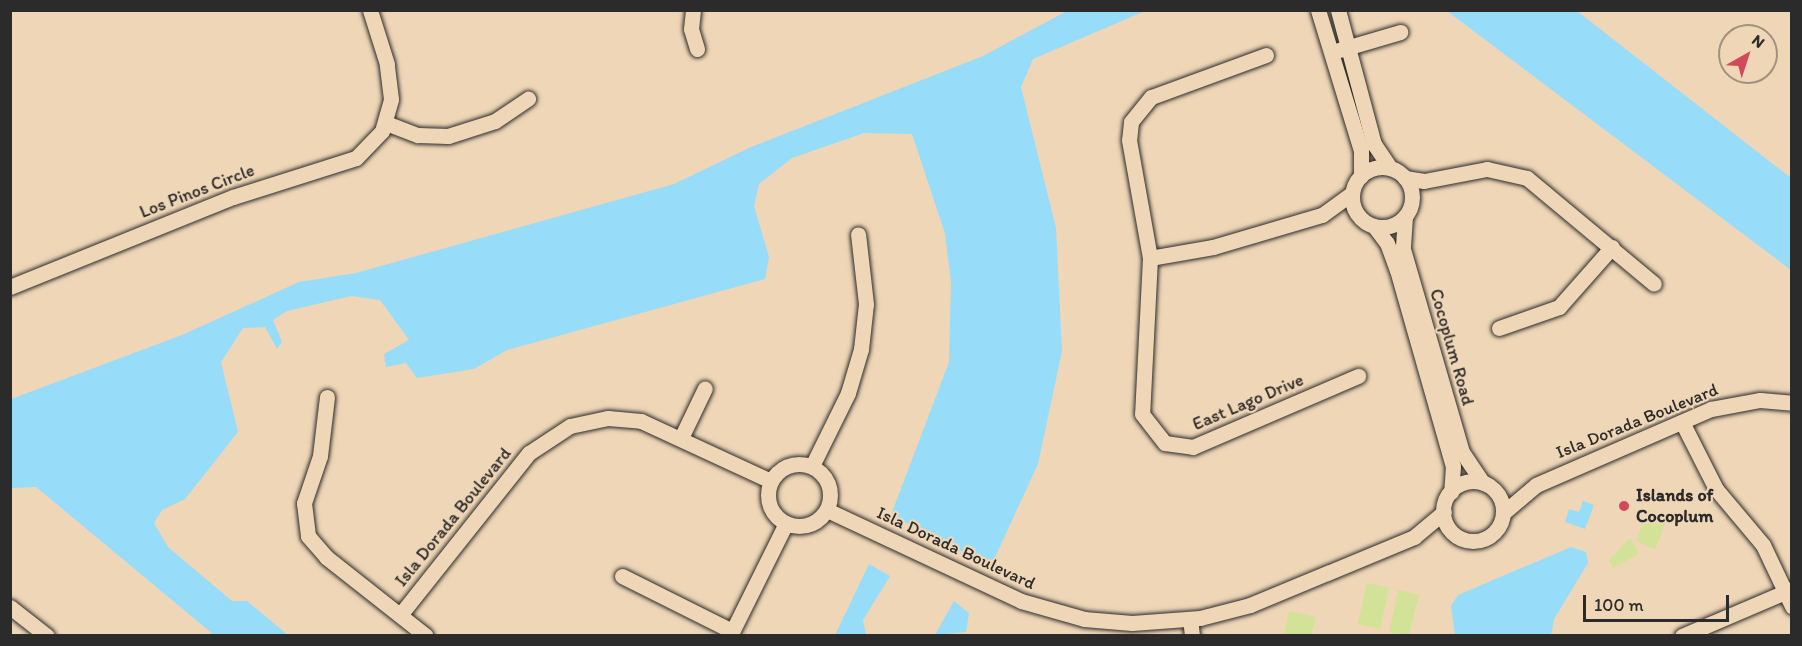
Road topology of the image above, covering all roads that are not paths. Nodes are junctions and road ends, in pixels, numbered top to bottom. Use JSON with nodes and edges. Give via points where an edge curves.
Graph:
{"nodes":[{"id":1,"x":370,"y":10,"type":"edge"},
{"id":2,"x":693,"y":10,"type":"edge"},
{"id":3,"x":1318,"y":10,"type":"edge"},
{"id":4,"x":1338,"y":10,"type":"edge"},
{"id":5,"x":1400,"y":32,"type":"dead end"},
{"id":6,"x":1348,"y":46,"type":"junction"},
{"id":7,"x":697,"y":49,"type":"dead end"},
{"id":8,"x":1330,"y":52,"type":"junction"},
{"id":9,"x":1266,"y":55,"type":"dead end"},
{"id":10,"x":528,"y":99,"type":"dead end"},
{"id":11,"x":386,"y":123,"type":"junction"},
{"id":12,"x":1390,"y":168,"type":"junction"},
{"id":13,"x":1361,"y":176,"type":"junction"},
{"id":14,"x":1406,"y":178,"type":"junction"},
{"id":15,"x":1443,"y":179,"type":"junction"},
{"id":16,"x":1352,"y":193,"type":"junction"},
{"id":17,"x":1408,"y":210,"type":"junction"},
{"id":18,"x":1322,"y":215,"type":"junction"},
{"id":19,"x":1360,"y":218,"type":"junction"},
{"id":20,"x":1374,"y":226,"type":"junction"},
{"id":21,"x":858,"y":234,"type":"dead end"},
{"id":22,"x":1612,"y":247,"type":"junction"},
{"id":23,"x":1150,"y":258,"type":"junction"},
{"id":24,"x":1654,"y":284,"type":"dead end"},
{"id":25,"x":10,"y":287,"type":"edge"},
{"id":26,"x":1499,"y":328,"type":"dead end"},
{"id":27,"x":1358,"y":376,"type":"dead end"},
{"id":28,"x":705,"y":388,"type":"dead end"},
{"id":29,"x":327,"y":397,"type":"dead end"},
{"id":30,"x":1791,"y":403,"type":"edge"},
{"id":31,"x":1682,"y":422,"type":"junction"},
{"id":32,"x":681,"y":438,"type":"junction"},
{"id":33,"x":812,"y":466,"type":"junction"},
{"id":34,"x":771,"y":481,"type":"junction"},
{"id":35,"x":1536,"y":484,"type":"junction"},
{"id":36,"x":1488,"y":486,"type":"junction"},
{"id":37,"x":1451,"y":492,"type":"junction"},
{"id":38,"x":827,"y":510,"type":"junction"},
{"id":39,"x":1444,"y":512,"type":"junction"},
{"id":40,"x":1503,"y":513,"type":"junction"},
{"id":41,"x":786,"y":523,"type":"junction"},
{"id":42,"x":1453,"y":533,"type":"junction"},
{"id":43,"x":1414,"y":537,"type":"junction"},
{"id":44,"x":622,"y":576,"type":"dead end"},
{"id":45,"x":1788,"y":590,"type":"edge"},
{"id":46,"x":1791,"y":606,"type":"edge"},
{"id":47,"x":10,"y":607,"type":"edge"},
{"id":48,"x":400,"y":615,"type":"junction"},
{"id":49,"x":1190,"y":619,"type":"junction"},
{"id":50,"x":731,"y":633,"type":"edge"},
{"id":51,"x":47,"y":636,"type":"edge"},
{"id":52,"x":426,"y":636,"type":"edge"},
{"id":53,"x":1192,"y":636,"type":"edge"},
{"id":54,"x":1682,"y":636,"type":"edge"}],
"edges":[{"from":1,"to":11,"type":"street","via":[[390,74]]},
{"from":2,"to":7,"type":"street","via":[[691,29]]},
{"from":3,"to":8,"type":"street"},
{"from":4,"to":6,"type":"street"},
{"from":5,"to":6,"type":"street"},
{"from":6,"to":8,"type":"street"},
{"from":6,"to":12,"type":"street","via":[[1374,144]]},
{"from":8,"to":13,"type":"street","via":[[1361,151]]},
{"from":9,"to":23,"type":"street","name":"East Lago Drive","via":[[1151,97],[1133,116],[1129,135]]},
{"from":10,"to":11,"type":"street","via":[[495,121],[448,136],[418,135]]},
{"from":11,"to":25,"type":"street","name":"Los Pinos Circle","via":[[364,151],[344,165],[240,194]]},
{"from":12,"to":13,"type":"street"},
{"from":12,"to":14,"type":"street"},
{"from":13,"to":16,"type":"street"},
{"from":14,"to":15,"type":"street"},
{"from":14,"to":17,"type":"street","name":"Cocoplum Road"},
{"from":15,"to":17,"type":"street"},
{"from":15,"to":22,"type":"street","via":[[1478,170],[1522,176]]},
{"from":16,"to":18,"type":"street"},
{"from":16,"to":19,"type":"street"},
{"from":17,"to":20,"type":"street","via":[[1391,226]]},
{"from":17,"to":36,"type":"street","name":"Cocoplum Road","via":[[1403,249],[1462,453]]},
{"from":18,"to":19,"type":"street"},
{"from":18,"to":23,"type":"street","via":[[1213,247]]},
{"from":19,"to":20,"type":"street","name":"Cocoplum Road"},
{"from":20,"to":37,"type":"street","name":"Cocoplum Road","via":[[1387,243],[1397,270],[1453,466]]},
{"from":21,"to":33,"type":"street","via":[[866,304],[862,342],[852,384]]},
{"from":22,"to":24,"type":"street"},
{"from":22,"to":26,"type":"street","via":[[1559,307]]},
{"from":23,"to":27,"type":"street","name":"East Lago Drive","via":[[1141,407],[1150,431],[1165,443],[1184,448],[1201,444]]},
{"from":28,"to":32,"type":"street"},
{"from":29,"to":48,"type":"street","via":[[320,456],[304,503],[305,527],[326,557]]},
{"from":30,"to":31,"type":"street","name":"Isla Dorada Boulevard","via":[[1736,402]]},
{"from":31,"to":35,"type":"street","name":"Isla Dorada Boulevard"},
{"from":31,"to":45,"type":"street","via":[[1716,489],[1763,545]]},
{"from":32,"to":34,"type":"street","name":"Isla Dorada Boulevard"},
{"from":32,"to":48,"type":"street","name":"Isla Dorada Boulevard","via":[[617,418],[589,420],[548,436],[507,479]]},
{"from":33,"to":34,"type":"street","via":[[784,467]]},
{"from":33,"to":38,"type":"street","via":[[830,490]]},
{"from":34,"to":41,"type":"street","via":[[771,510]]},
{"from":35,"to":36,"type":"street","name":"Isla Dorada Boulevard"},
{"from":35,"to":40,"type":"street","name":"Isla Dorada Boulevard"},
{"from":36,"to":37,"type":"street","via":[[1466,483]]},
{"from":36,"to":40,"type":"street"},
{"from":37,"to":39,"type":"street"},
{"from":38,"to":41,"type":"street","via":[[809,525]]},
{"from":38,"to":49,"type":"street","name":"Isla Dorada Boulevard","via":[[973,581],[1047,609],[1119,622]]},
{"from":39,"to":42,"type":"street"},
{"from":39,"to":43,"type":"street","name":"Isla Dorada Boulevard"},
{"from":40,"to":42,"type":"street","via":[[1496,530],[1480,540]]},
{"from":41,"to":50,"type":"street"},
{"from":42,"to":43,"type":"street","name":"Isla Dorada Boulevard"},
{"from":43,"to":49,"type":"street","name":"Isla Dorada Boulevard","via":[[1262,601]]},
{"from":44,"to":50,"type":"street"},
{"from":45,"to":46,"type":"street"},
{"from":45,"to":54,"type":"street"},
{"from":47,"to":51,"type":"street"},
{"from":48,"to":52,"type":"street"},
{"from":49,"to":53,"type":"street"}]}
